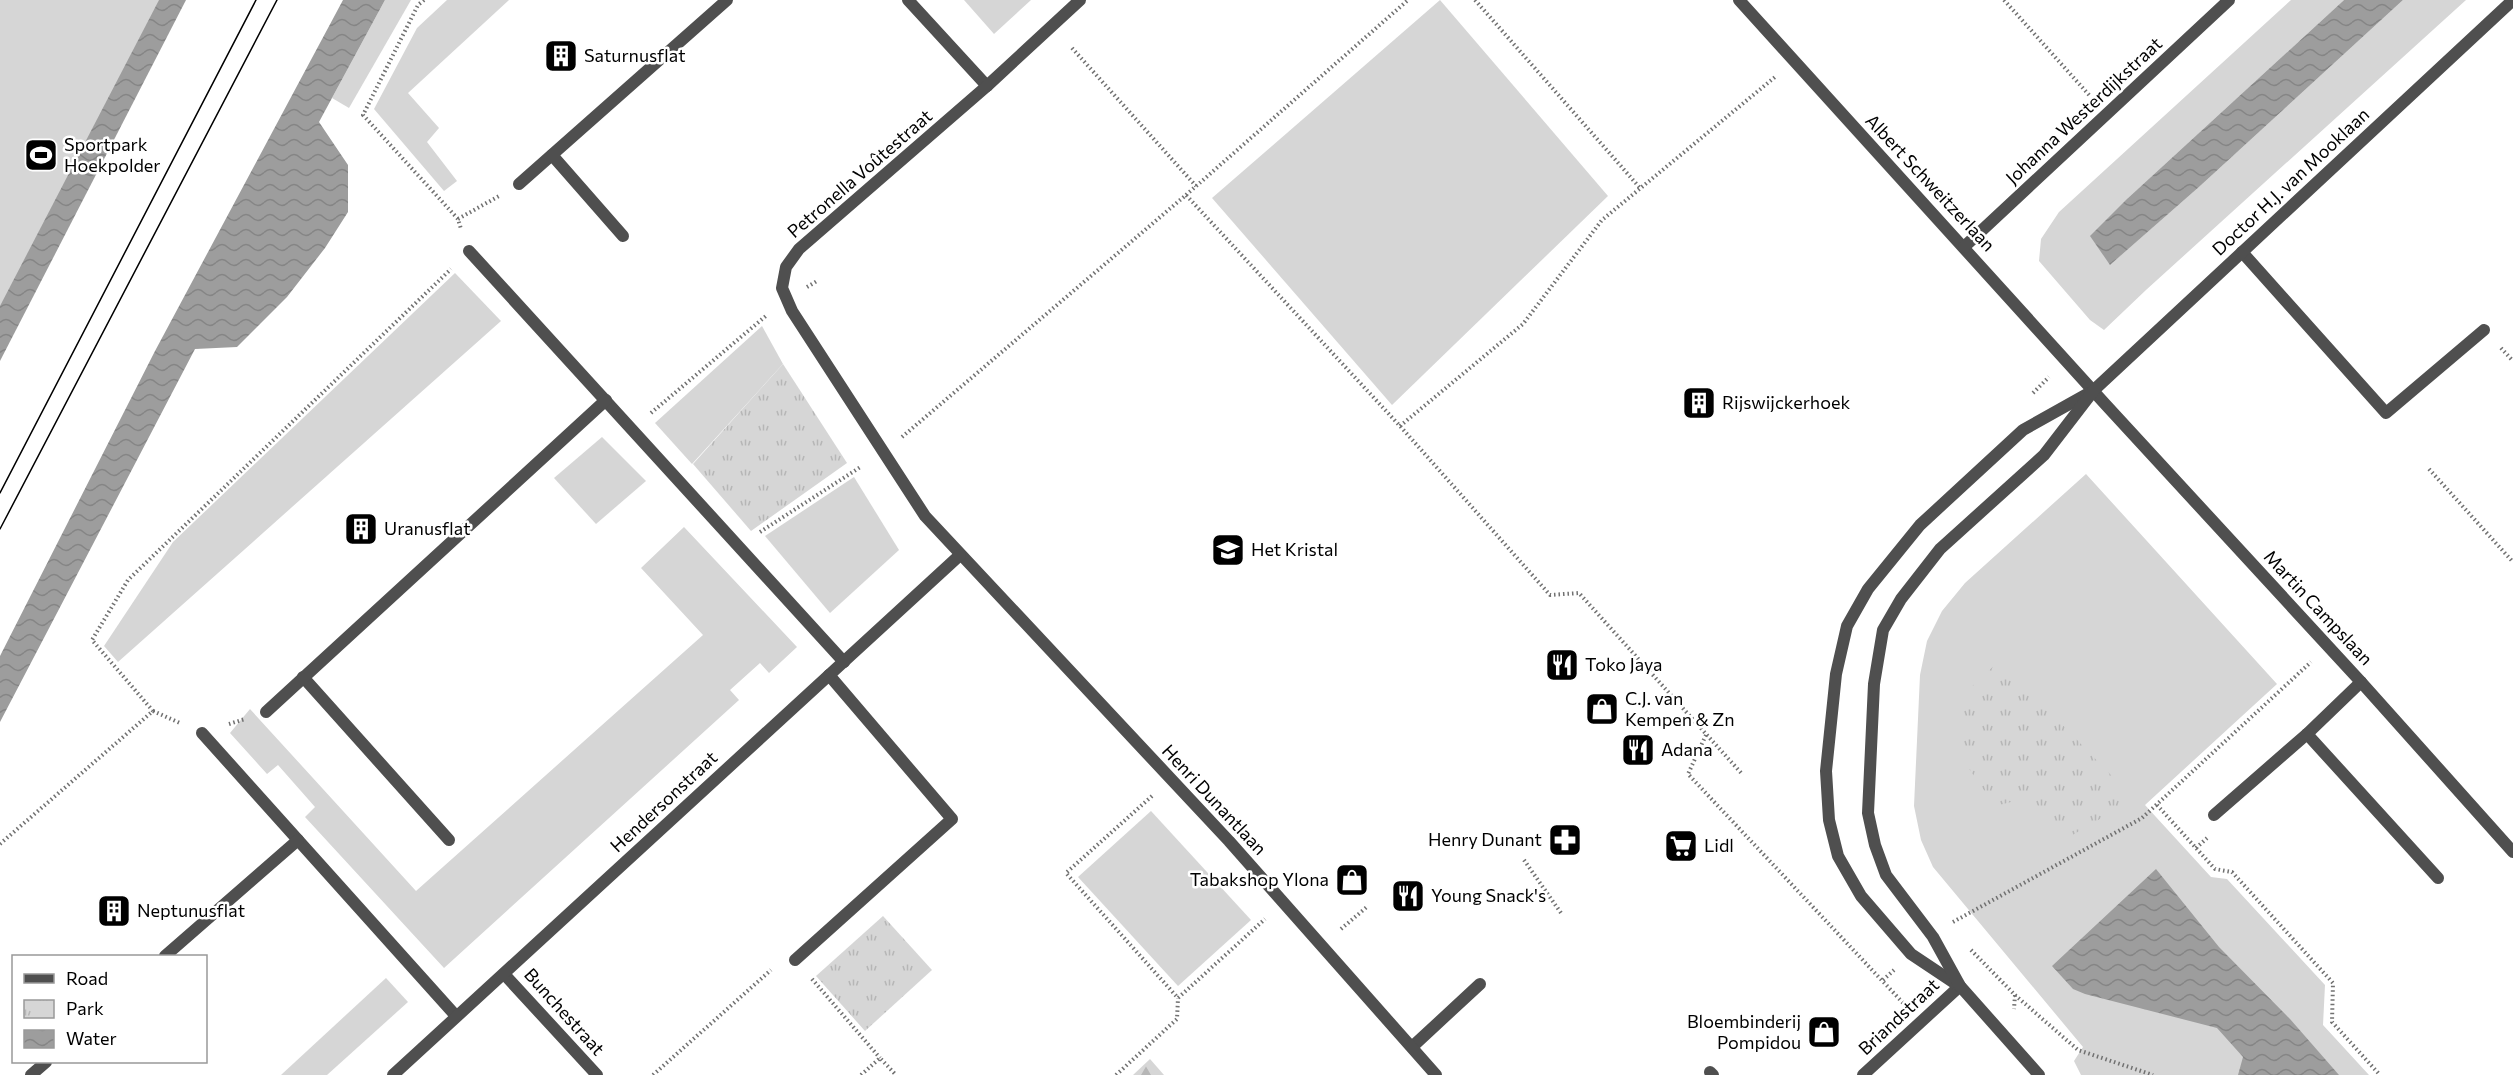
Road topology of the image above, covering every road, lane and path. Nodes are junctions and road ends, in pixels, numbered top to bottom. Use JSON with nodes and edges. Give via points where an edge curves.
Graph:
{"nodes":[{"id":1,"x":424,"y":0,"type":"edge"},
{"id":2,"x":727,"y":0,"type":"edge"},
{"id":3,"x":908,"y":0,"type":"edge"},
{"id":4,"x":1080,"y":0,"type":"edge"},
{"id":5,"x":1408,"y":0,"type":"edge"},
{"id":6,"x":1475,"y":0,"type":"edge"},
{"id":7,"x":1739,"y":0,"type":"edge"},
{"id":8,"x":2004,"y":0,"type":"edge"},
{"id":9,"x":2229,"y":0,"type":"edge"},
{"id":10,"x":2513,"y":0,"type":"edge"},
{"id":11,"x":1072,"y":48,"type":"dead end"},
{"id":12,"x":1794,"y":60,"type":"junction"},
{"id":13,"x":987,"y":86,"type":"junction"},
{"id":14,"x":2107,"y":114,"type":"junction"},
{"id":15,"x":552,"y":155,"type":"junction"},
{"id":16,"x":519,"y":184,"type":"joint"},
{"id":17,"x":1196,"y":186,"type":"junction"},
{"id":18,"x":1641,"y":189,"type":"junction"},
{"id":19,"x":1186,"y":195,"type":"junction"},
{"id":20,"x":458,"y":219,"type":"junction"},
{"id":21,"x":623,"y":236,"type":"dead end"},
{"id":22,"x":1964,"y":247,"type":"junction"},
{"id":23,"x":469,"y":251,"type":"junction"},
{"id":24,"x":2242,"y":252,"type":"junction"},
{"id":25,"x":817,"y":281,"type":"dead end"},
{"id":26,"x":787,"y":299,"type":"junction"},
{"id":27,"x":2484,"y":330,"type":"dead end"},
{"id":28,"x":2094,"y":390,"type":"junction"},
{"id":29,"x":606,"y":400,"type":"junction"},
{"id":30,"x":1400,"y":426,"type":"junction"},
{"id":31,"x":632,"y":429,"type":"junction"},
{"id":32,"x":883,"y":452,"type":"junction"},
{"id":33,"x":2429,"y":469,"type":"dead end"},
{"id":34,"x":738,"y":546,"type":"junction"},
{"id":35,"x":960,"y":555,"type":"junction"},
{"id":36,"x":2513,"y":562,"type":"edge"},
{"id":37,"x":2328,"y":647,"type":"junction"},
{"id":38,"x":844,"y":662,"type":"junction"},
{"id":39,"x":829,"y":675,"type":"junction"},
{"id":40,"x":303,"y":677,"type":"junction"},
{"id":41,"x":2361,"y":682,"type":"junction"},
{"id":42,"x":266,"y":712,"type":"dead end"},
{"id":43,"x":202,"y":733,"type":"dead end"},
{"id":44,"x":2307,"y":734,"type":"junction"},
{"id":45,"x":1706,"y":735,"type":"junction"},
{"id":46,"x":1743,"y":775,"type":"dead end"},
{"id":47,"x":1170,"y":779,"type":"junction"},
{"id":48,"x":2157,"y":805,"type":"junction"},
{"id":49,"x":2214,"y":815,"type":"dead end"},
{"id":50,"x":2210,"y":836,"type":"dead end"},
{"id":51,"x":298,"y":840,"type":"junction"},
{"id":52,"x":449,"y":840,"type":"dead end"},
{"id":53,"x":0,"y":843,"type":"edge"},
{"id":54,"x":2196,"y":848,"type":"junction"},
{"id":55,"x":2513,"y":852,"type":"edge"},
{"id":56,"x":1524,"y":860,"type":"dead end"},
{"id":57,"x":2438,"y":878,"type":"dead end"},
{"id":58,"x":1283,"y":903,"type":"junction"},
{"id":59,"x":1368,"y":906,"type":"dead end"},
{"id":60,"x":1561,"y":913,"type":"dead end"},
{"id":61,"x":1933,"y":937,"type":"junction"},
{"id":62,"x":1321,"y":946,"type":"junction"},
{"id":63,"x":1970,"y":948,"type":"dead end"},
{"id":64,"x":1911,"y":954,"type":"junction"},
{"id":65,"x":167,"y":955,"type":"edge"},
{"id":66,"x":795,"y":960,"type":"junction"},
{"id":67,"x":504,"y":974,"type":"junction"},
{"id":68,"x":1883,"y":980,"type":"junction"},
{"id":69,"x":1480,"y":984,"type":"dead end"},
{"id":70,"x":1960,"y":986,"type":"junction"},
{"id":71,"x":2014,"y":995,"type":"junction"},
{"id":72,"x":1178,"y":998,"type":"junction"},
{"id":73,"x":456,"y":1016,"type":"junction"},
{"id":74,"x":1920,"y":1022,"type":"junction"},
{"id":75,"x":2013,"y":1046,"type":"junction"},
{"id":76,"x":1412,"y":1047,"type":"junction"},
{"id":77,"x":880,"y":1058,"type":"junction"},
{"id":78,"x":45,"y":1063,"type":"edge"},
{"id":79,"x":31,"y":1075,"type":"edge"},
{"id":80,"x":393,"y":1075,"type":"edge"},
{"id":81,"x":597,"y":1075,"type":"edge"},
{"id":82,"x":653,"y":1075,"type":"edge"},
{"id":83,"x":861,"y":1075,"type":"edge"},
{"id":84,"x":896,"y":1075,"type":"edge"},
{"id":85,"x":1116,"y":1075,"type":"edge"},
{"id":86,"x":1436,"y":1075,"type":"edge"},
{"id":87,"x":1863,"y":1075,"type":"edge"},
{"id":88,"x":2039,"y":1075,"type":"edge"},
{"id":89,"x":2153,"y":1075,"type":"edge"},
{"id":90,"x":2380,"y":1075,"type":"edge"}],
"edges":[{"from":1,"to":20,"type":"path","via":[[363,115]]},
{"from":2,"to":15,"type":"street"},
{"from":3,"to":13,"type":"street"},
{"from":4,"to":13,"type":"street","name":"Petronella Voûtestraat"},
{"from":5,"to":17,"type":"path"},
{"from":6,"to":18,"type":"path"},
{"from":7,"to":12,"type":"street","name":"Albert Schweitzerlaan"},
{"from":8,"to":14,"type":"path"},
{"from":9,"to":14,"type":"street","name":"Johanna Westerdijkstraat"},
{"from":10,"to":24,"type":"street","name":"Doctor H.J. van Mooklaan"},
{"from":11,"to":17,"type":"path"},
{"from":12,"to":18,"type":"path"},
{"from":12,"to":22,"type":"street","name":"Albert Schweitzerlaan"},
{"from":13,"to":26,"type":"street","name":"Petronella Voûtestraat","via":[[799,249],[786,267],[782,288]]},
{"from":14,"to":22,"type":"street","name":"Johanna Westerdijkstraat"},
{"from":15,"to":16,"type":"street"},
{"from":15,"to":21,"type":"street"},
{"from":16,"to":20,"type":"path"},
{"from":17,"to":19,"type":"path"},
{"from":18,"to":30,"type":"path","via":[[1602,220],[1523,324]]},
{"from":19,"to":30,"type":"path"},
{"from":19,"to":32,"type":"path"},
{"from":20,"to":23,"type":"path"},
{"from":22,"to":28,"type":"street","name":"Albert Schweitzerlaan"},
{"from":23,"to":29,"type":"street"},
{"from":23,"to":53,"type":"path","via":[[128,580],[92,640],[153,711]]},
{"from":24,"to":27,"type":"street","via":[[2386,413]]},
{"from":24,"to":28,"type":"street","name":"Doctor H.J. van Mooklaan"},
{"from":25,"to":26,"type":"path"},
{"from":26,"to":31,"type":"path"},
{"from":26,"to":32,"type":"street","name":"Petronella Voûtestraat"},
{"from":28,"to":37,"type":"street","name":"Martin Campslaan"},
{"from":28,"to":61,"type":"street","name":"Doctor H.J. van Mooklaan","via":[[2044,455],[1940,549],[1901,599],[1883,630],[1874,684],[1868,813],[1886,875]]},
{"from":28,"to":64,"type":"street","name":"Doctor H.J. van Mooklaan","via":[[2024,430],[1927,518],[1868,589],[1847,626],[1836,674],[1826,771],[1829,820],[1838,856],[1861,896]]},
{"from":29,"to":31,"type":"street"},
{"from":29,"to":40,"type":"street"},
{"from":30,"to":45,"type":"path","via":[[1551,595],[1579,593]]},
{"from":31,"to":34,"type":"street"},
{"from":32,"to":34,"type":"path"},
{"from":32,"to":35,"type":"street","name":"Petronella Voûtestraat","via":[[925,516]]},
{"from":33,"to":36,"type":"path"},
{"from":34,"to":38,"type":"street"},
{"from":35,"to":38,"type":"street","name":"Hendersonstraat"},
{"from":35,"to":47,"type":"street","name":"Henri Dunantlaan"},
{"from":37,"to":41,"type":"street","name":"Martin Campslaan"},
{"from":37,"to":48,"type":"path"},
{"from":38,"to":39,"type":"street","name":"Hendersonstraat"},
{"from":39,"to":66,"type":"street","via":[[952,819]]},
{"from":39,"to":67,"type":"street","name":"Hendersonstraat"},
{"from":40,"to":42,"type":"street"},
{"from":40,"to":52,"type":"street"},
{"from":41,"to":44,"type":"street"},
{"from":41,"to":55,"type":"street","name":"Martin Campslaan"},
{"from":43,"to":51,"type":"street"},
{"from":44,"to":49,"type":"street"},
{"from":44,"to":57,"type":"street"},
{"from":45,"to":46,"type":"path"},
{"from":45,"to":68,"type":"path","via":[[1688,774]]},
{"from":47,"to":58,"type":"street","name":"Henri Dunantlaan"},
{"from":47,"to":72,"type":"path","via":[[1066,873]]},
{"from":48,"to":54,"type":"path"},
{"from":48,"to":61,"type":"path","via":[[2142,819],[1947,925]]},
{"from":50,"to":54,"type":"path"},
{"from":51,"to":65,"type":"street"},
{"from":51,"to":73,"type":"street"},
{"from":54,"to":90,"type":"path","via":[[2215,869],[2232,872],[2333,983],[2332,1022]]},
{"from":56,"to":60,"type":"path"},
{"from":58,"to":62,"type":"street","name":"Henri Dunantlaan"},
{"from":58,"to":72,"type":"path"},
{"from":59,"to":62,"type":"path"},
{"from":61,"to":70,"type":"street","name":"Doctor H.J. van Mooklaan"},
{"from":62,"to":76,"type":"street","name":"Henri Dunantlaan"},
{"from":63,"to":71,"type":"path"},
{"from":64,"to":68,"type":"path"},
{"from":64,"to":70,"type":"street","name":"Doctor H.J. van Mooklaan"},
{"from":66,"to":77,"type":"path"},
{"from":66,"to":82,"type":"path","via":[[782,960]]},
{"from":67,"to":73,"type":"street","name":"Hendersonstraat"},
{"from":67,"to":81,"type":"street","name":"Bunchestraat"},
{"from":68,"to":74,"type":"path"},
{"from":69,"to":76,"type":"street"},
{"from":70,"to":74,"type":"street","name":"Briandstraat"},
{"from":70,"to":75,"type":"street","name":"Doctor H.J. van Mooklaan"},
{"from":71,"to":75,"type":"path"},
{"from":71,"to":89,"type":"path","via":[[2078,1050]]},
{"from":72,"to":85,"type":"path","via":[[1177,1019]]},
{"from":73,"to":80,"type":"street","name":"Hendersonstraat"},
{"from":74,"to":87,"type":"street","name":"Briandstraat"},
{"from":75,"to":88,"type":"street","name":"Doctor H.J. van Mooklaan"},
{"from":76,"to":86,"type":"street","name":"Henri Dunantlaan"},
{"from":77,"to":83,"type":"path"},
{"from":77,"to":84,"type":"path"},
{"from":78,"to":79,"type":"street"}]}
